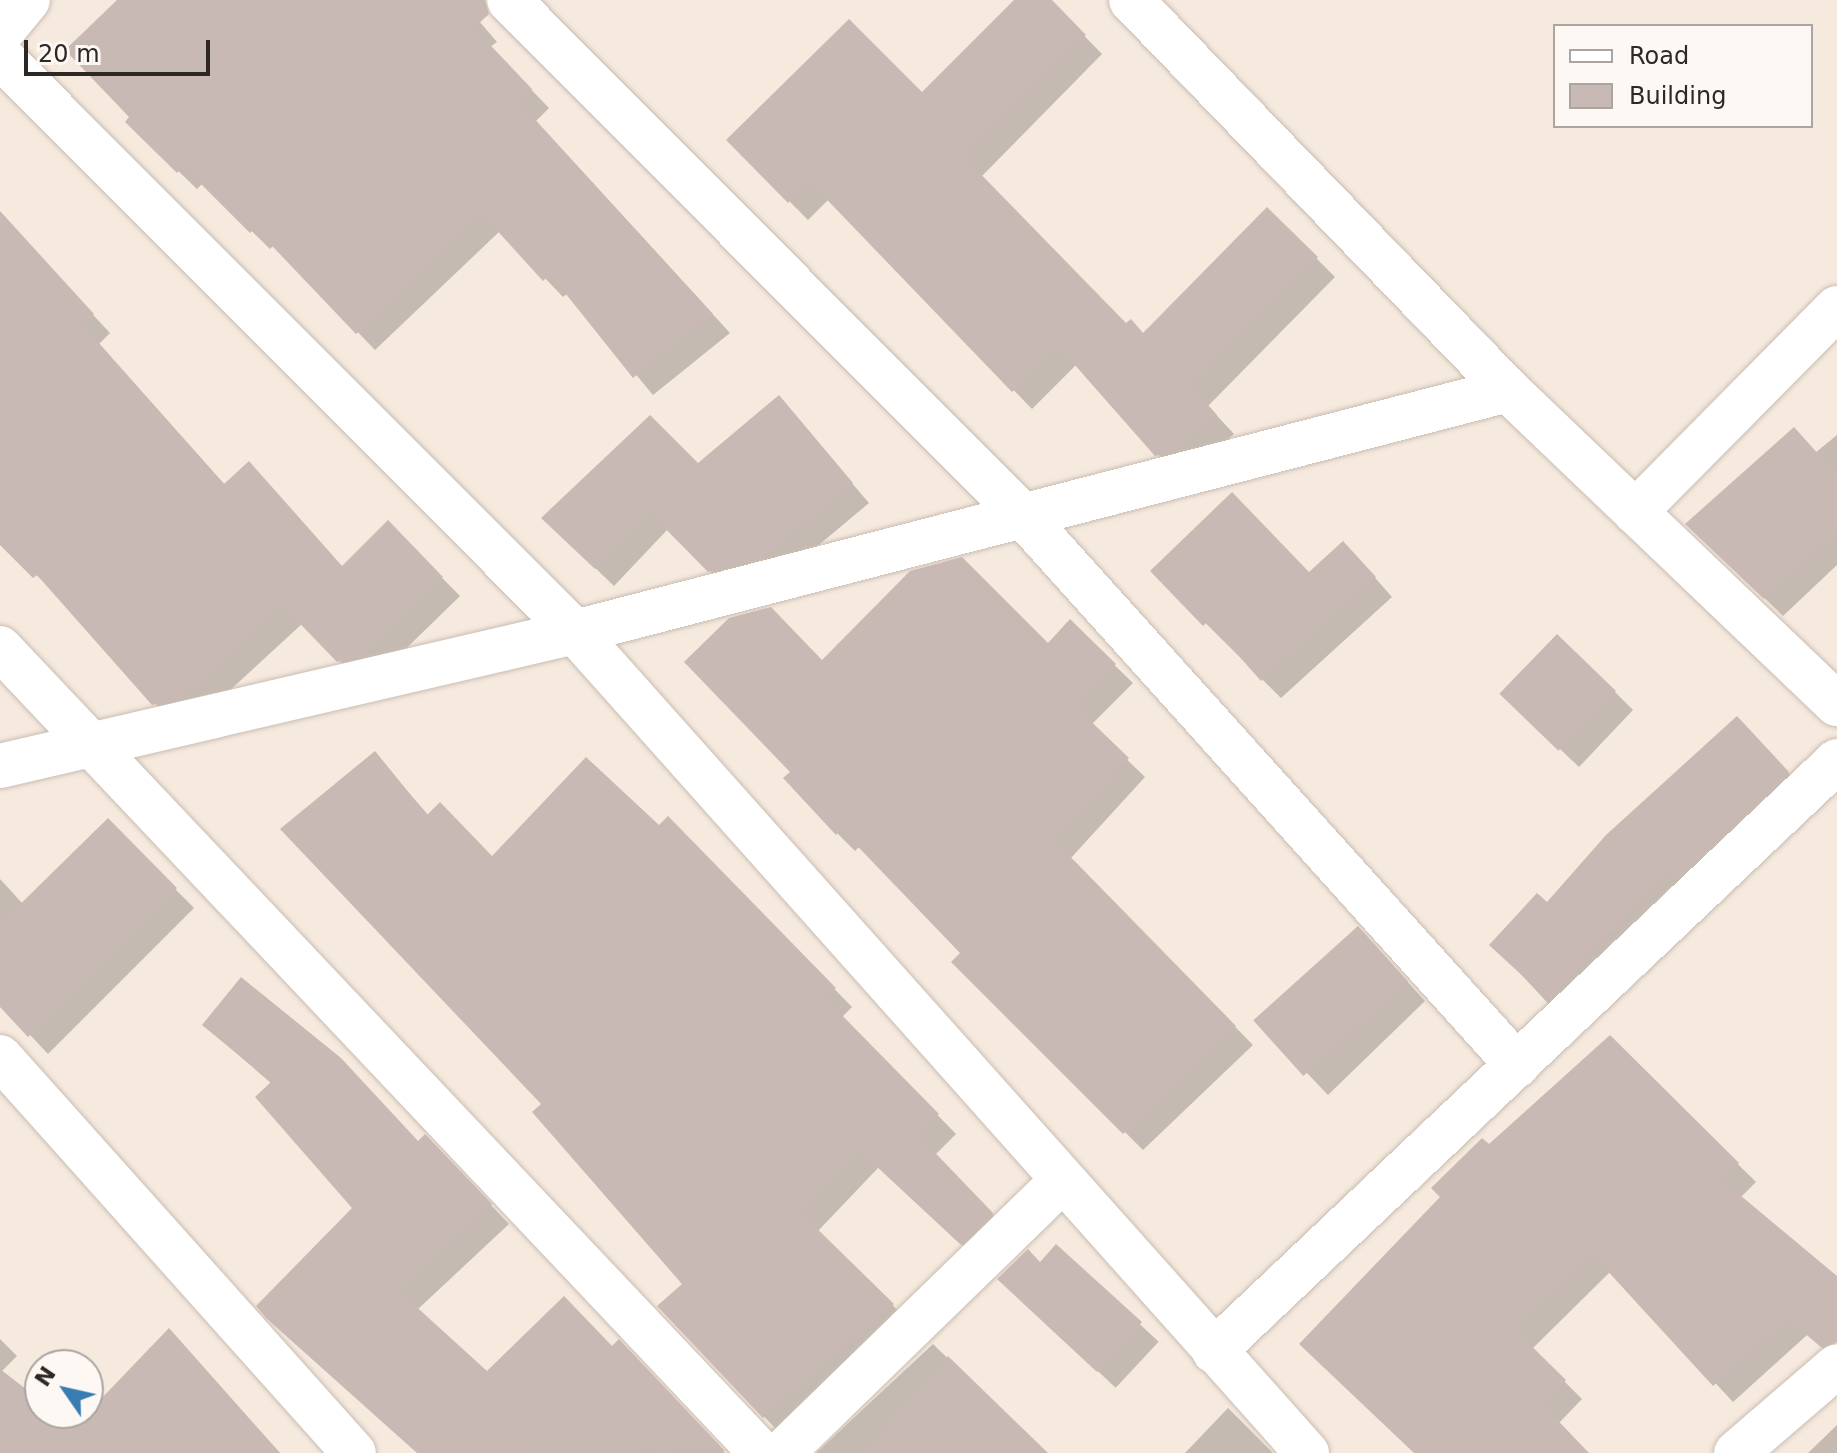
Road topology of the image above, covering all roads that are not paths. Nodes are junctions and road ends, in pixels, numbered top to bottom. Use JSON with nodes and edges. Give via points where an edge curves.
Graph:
{"nodes":[{"id":1,"x":28,"y":0,"type":"edge"},
{"id":2,"x":509,"y":0,"type":"edge"},
{"id":3,"x":1131,"y":0,"type":"edge"},
{"id":4,"x":0,"y":34,"type":"edge"},
{"id":5,"x":0,"y":56,"type":"edge"},
{"id":6,"x":1837,"y":308,"type":"edge"},
{"id":7,"x":1508,"y":390,"type":"junction"},
{"id":8,"x":1635,"y":512,"type":"junction"},
{"id":9,"x":1023,"y":516,"type":"junction"},
{"id":10,"x":575,"y":632,"type":"junction"},
{"id":11,"x":0,"y":648,"type":"edge"},
{"id":12,"x":1837,"y":704,"type":"edge"},
{"id":13,"x":93,"y":744,"type":"junction"},
{"id":14,"x":1837,"y":761,"type":"edge"},
{"id":15,"x":0,"y":766,"type":"edge"},
{"id":16,"x":0,"y":1057,"type":"edge"},
{"id":17,"x":1517,"y":1065,"type":"junction"},
{"id":18,"x":1061,"y":1182,"type":"junction"},
{"id":19,"x":1214,"y":1351,"type":"junction"},
{"id":20,"x":1837,"y":1366,"type":"edge"},
{"id":21,"x":354,"y":1453,"type":"edge"},
{"id":22,"x":761,"y":1453,"type":"edge"},
{"id":23,"x":782,"y":1453,"type":"edge"},
{"id":24,"x":1307,"y":1453,"type":"edge"},
{"id":25,"x":1736,"y":1453,"type":"edge"}],
"edges":[{"from":1,"to":4,"type":"street"},
{"from":2,"to":9,"type":"street"},
{"from":3,"to":7,"type":"street"},
{"from":5,"to":10,"type":"street"},
{"from":6,"to":8,"type":"street"},
{"from":7,"to":8,"type":"street"},
{"from":7,"to":9,"type":"street"},
{"from":8,"to":12,"type":"street"},
{"from":9,"to":10,"type":"street"},
{"from":9,"to":17,"type":"street"},
{"from":10,"to":13,"type":"street"},
{"from":10,"to":18,"type":"street"},
{"from":11,"to":13,"type":"street"},
{"from":13,"to":15,"type":"street"},
{"from":13,"to":22,"type":"street"},
{"from":14,"to":17,"type":"street"},
{"from":16,"to":21,"type":"street"},
{"from":17,"to":19,"type":"street"},
{"from":18,"to":19,"type":"street"},
{"from":18,"to":23,"type":"street"},
{"from":19,"to":24,"type":"street"},
{"from":20,"to":25,"type":"street"}]}
